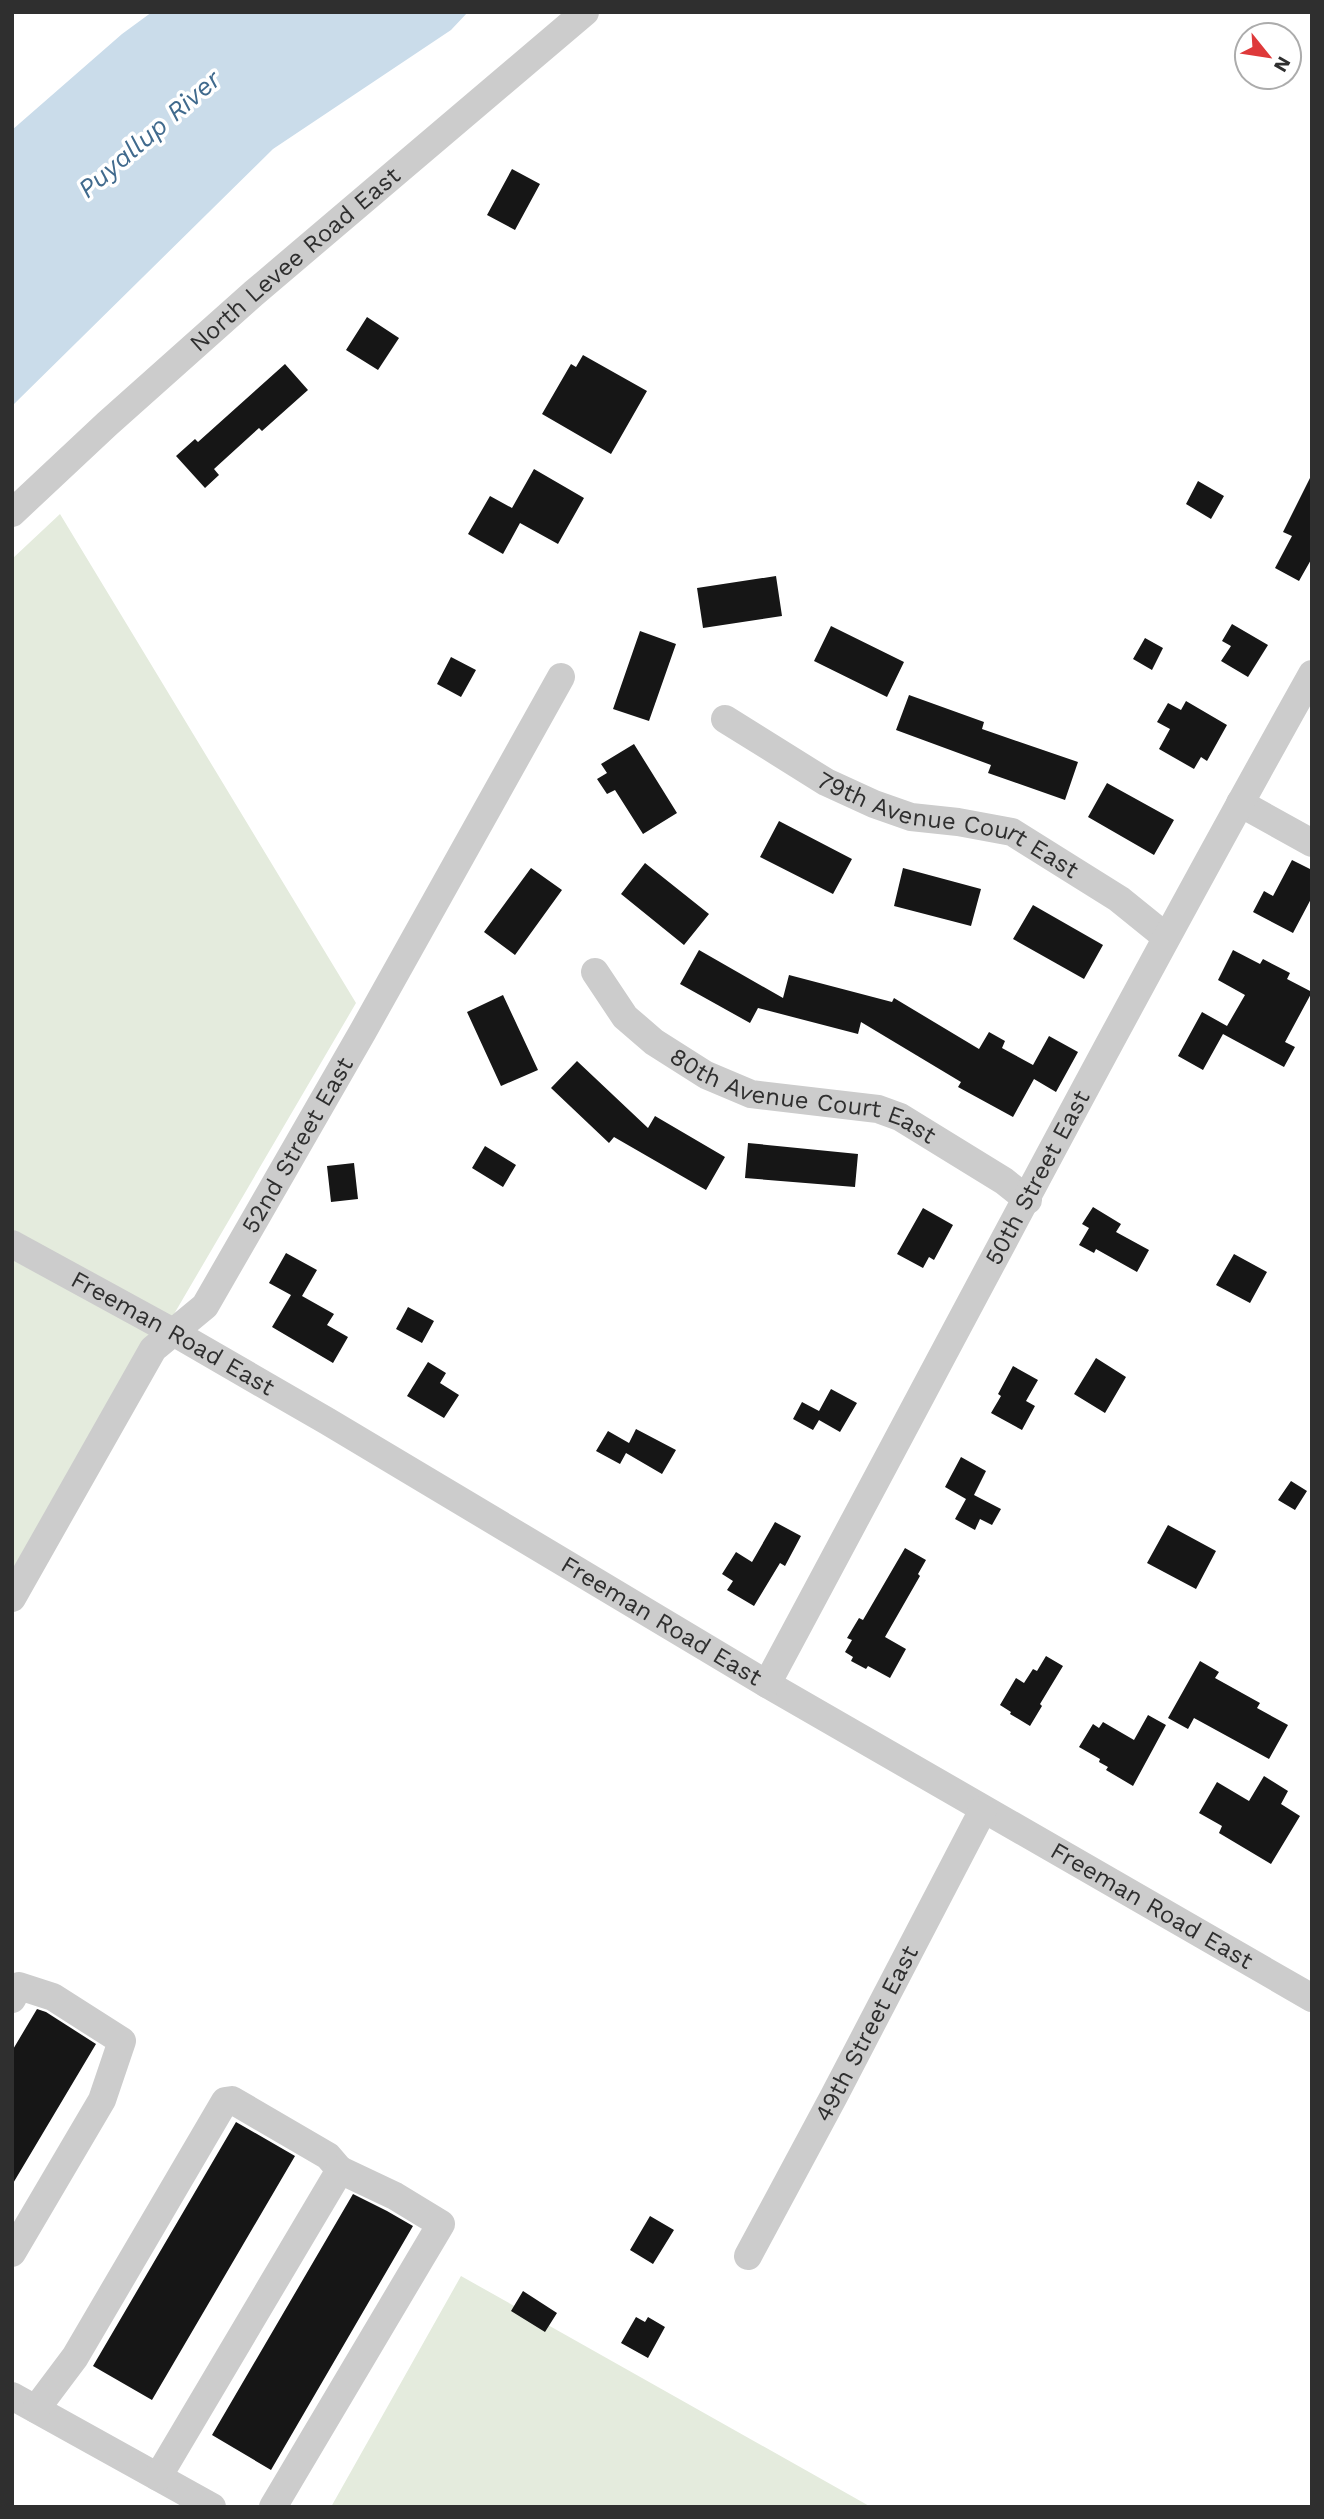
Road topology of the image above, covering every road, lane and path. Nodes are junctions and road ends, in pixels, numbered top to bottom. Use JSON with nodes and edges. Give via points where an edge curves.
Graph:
{"nodes":[{"id":1,"x":584,"y":12,"type":"edge"},
{"id":2,"x":12,"y":513,"type":"edge"},
{"id":3,"x":1312,"y":674,"type":"edge"},
{"id":4,"x":561,"y":677,"type":"dead end"},
{"id":5,"x":725,"y":719,"type":"dead end"},
{"id":6,"x":1240,"y":803,"type":"junction"},
{"id":7,"x":1312,"y":843,"type":"edge"},
{"id":8,"x":1166,"y":937,"type":"junction"},
{"id":9,"x":595,"y":972,"type":"dead end"},
{"id":10,"x":1028,"y":1200,"type":"junction"},
{"id":11,"x":12,"y":1244,"type":"edge"},
{"id":12,"x":173,"y":1332,"type":"junction"},
{"id":13,"x":12,"y":1598,"type":"edge"},
{"id":14,"x":768,"y":1684,"type":"junction"},
{"id":15,"x":983,"y":1810,"type":"junction"},
{"id":16,"x":1312,"y":1998,"type":"edge"},
{"id":17,"x":12,"y":1999,"type":"edge"},
{"id":18,"x":340,"y":2170,"type":"junction"},
{"id":19,"x":12,"y":2253,"type":"edge"},
{"id":20,"x":748,"y":2256,"type":"dead end"},
{"id":21,"x":24,"y":2402,"type":"edge"},
{"id":22,"x":158,"y":2477,"type":"junction"},
{"id":23,"x":212,"y":2507,"type":"edge"},
{"id":24,"x":273,"y":2507,"type":"edge"}],
"edges":[{"from":1,"to":2,"type":"street","name":"North Levee Road East","via":[[254,293]]},
{"from":3,"to":6,"type":"street","name":"50th Street East"},
{"from":4,"to":12,"type":"street","name":"52nd Street East","via":[[205,1306]]},
{"from":5,"to":8,"type":"street","name":"79th Avenue Court East","via":[[826,782],[874,804],[911,817],[1012,832],[1119,899]]},
{"from":6,"to":7,"type":"street"},
{"from":6,"to":8,"type":"street","name":"50th Street East"},
{"from":8,"to":10,"type":"street","name":"50th Street East"},
{"from":9,"to":10,"type":"street","name":"80th Avenue Court East","via":[[625,1017],[653,1042],[706,1075],[751,1094],[878,1109],[900,1117]]},
{"from":10,"to":14,"type":"street","name":"50th Street East"},
{"from":11,"to":12,"type":"street","name":"Freeman Road East"},
{"from":12,"to":13,"type":"street","name":"52nd Street East","via":[[153,1349]]},
{"from":12,"to":14,"type":"street","name":"Freeman Road East"},
{"from":14,"to":15,"type":"street","name":"Freeman Road East"},
{"from":15,"to":16,"type":"street","name":"Freeman Road East"},
{"from":15,"to":20,"type":"street","name":"49th Street East"},
{"from":17,"to":19,"type":"street","via":[[19,1986],[53,1997],[122,2040],[102,2100]]},
{"from":18,"to":21,"type":"street","via":[[328,2156],[232,2100],[225,2101],[75,2357]]},
{"from":18,"to":22,"type":"street"},
{"from":18,"to":24,"type":"street","via":[[441,2224]]},
{"from":21,"to":22,"type":"street"},
{"from":22,"to":23,"type":"street"}]}
